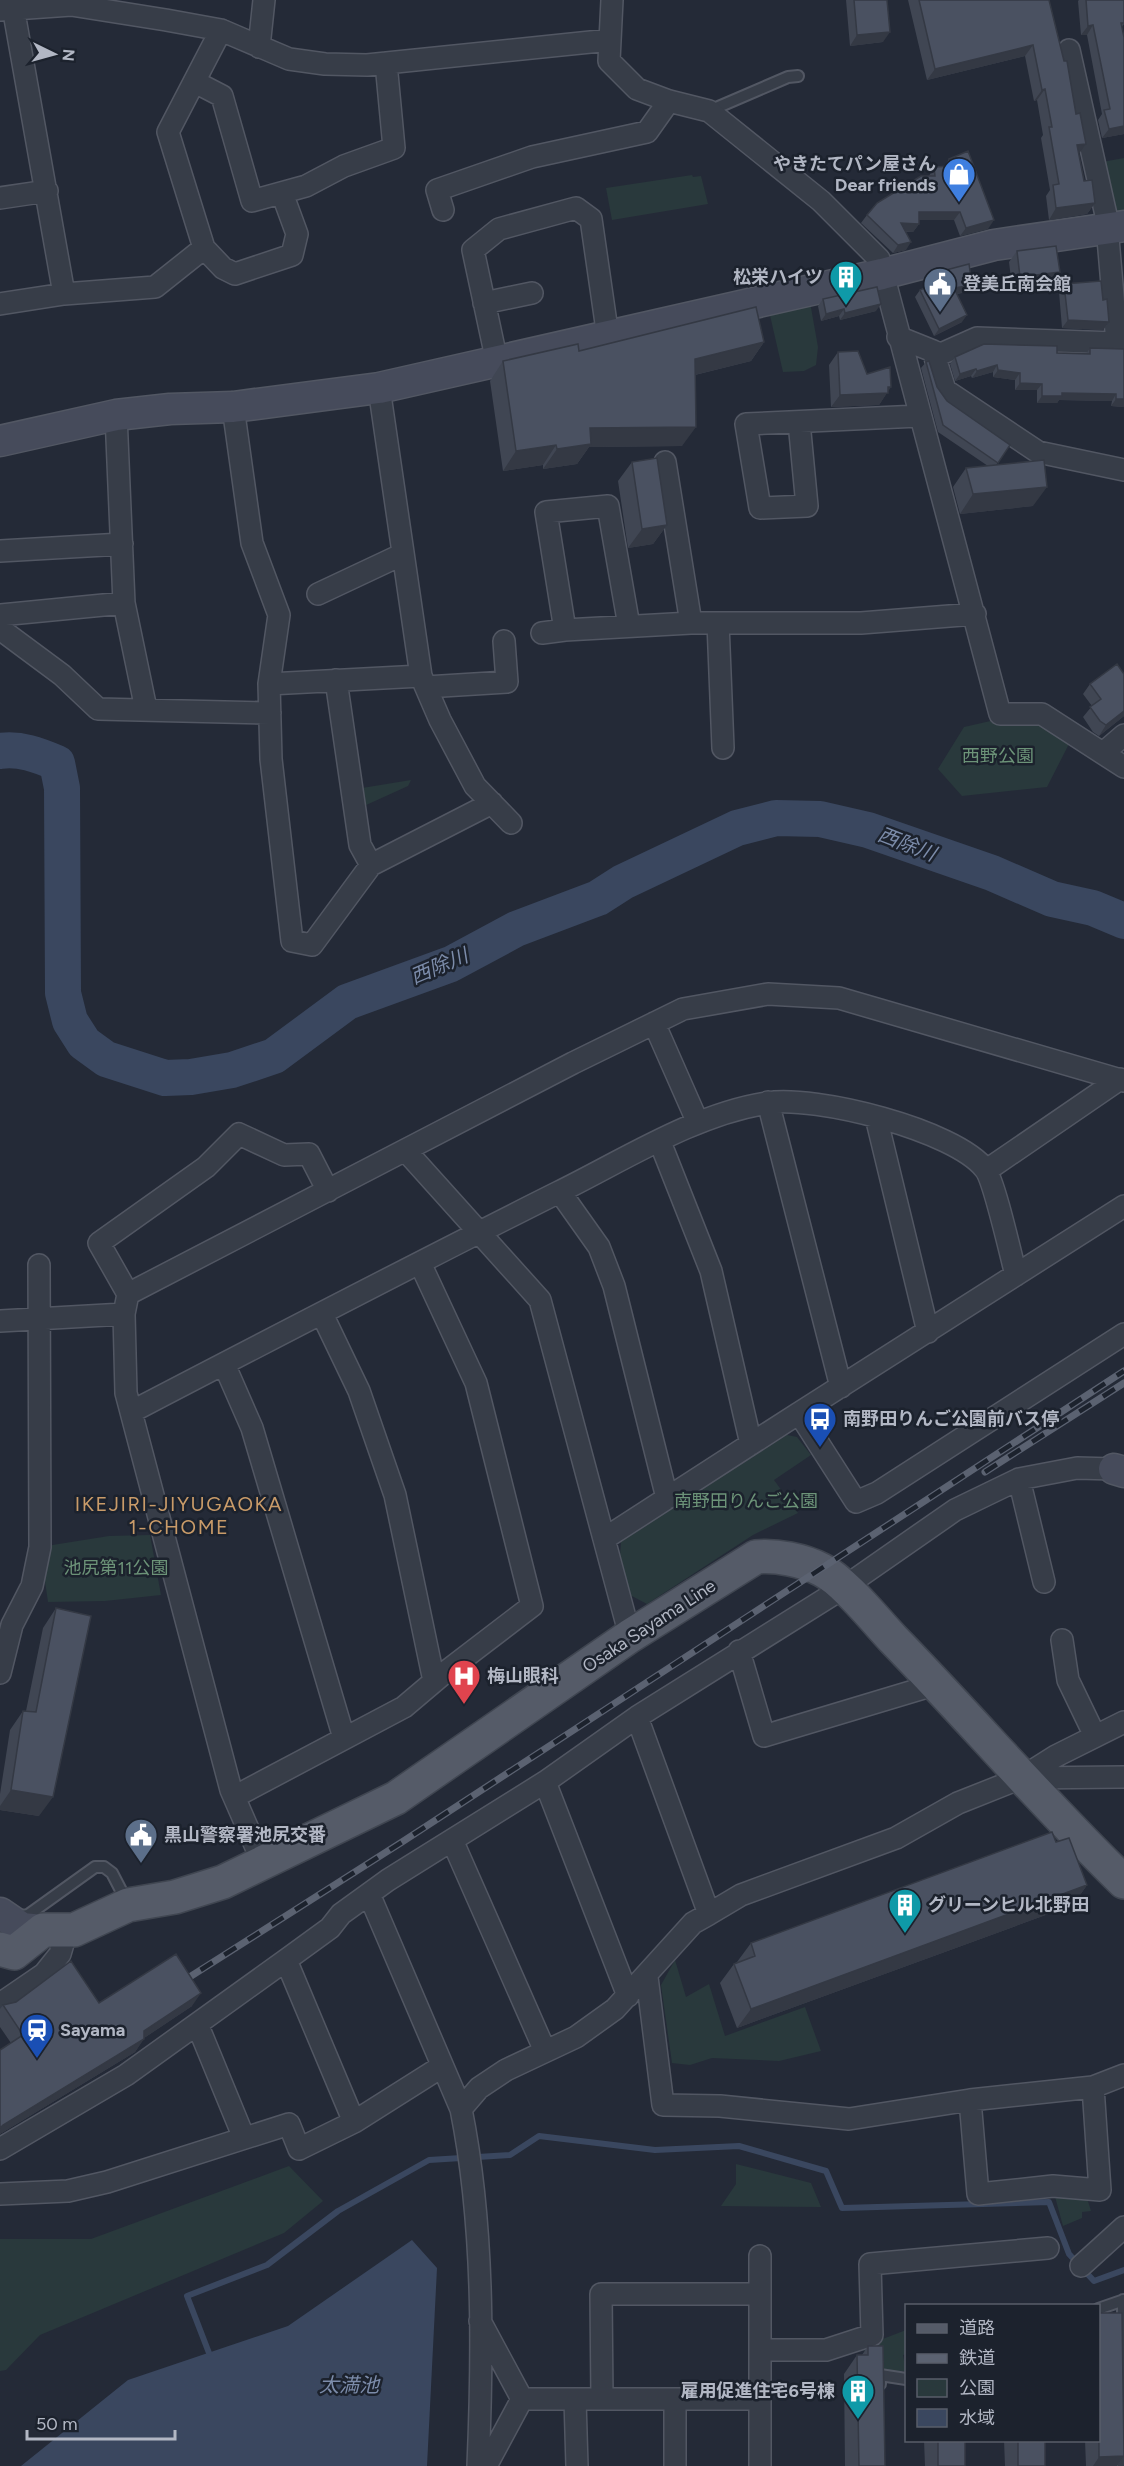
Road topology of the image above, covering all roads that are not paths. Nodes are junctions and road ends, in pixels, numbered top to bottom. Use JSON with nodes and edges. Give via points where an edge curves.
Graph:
{"nodes":[{"id":1,"x":264,"y":0,"type":"edge"},
{"id":2,"x":612,"y":0,"type":"edge"},
{"id":3,"x":6,"y":8,"type":"edge"},
{"id":4,"x":220,"y":30,"type":"junction"},
{"id":5,"x":610,"y":40,"type":"junction"},
{"id":6,"x":260,"y":47,"type":"junction"},
{"id":7,"x":1069,"y":50,"type":"dead end"},
{"id":8,"x":386,"y":63,"type":"junction"},
{"id":9,"x":798,"y":76,"type":"dead end"},
{"id":10,"x":195,"y":82,"type":"junction"},
{"id":11,"x":669,"y":101,"type":"junction"},
{"id":12,"x":709,"y":111,"type":"junction"},
{"id":13,"x":47,"y":191,"type":"junction"},
{"id":14,"x":282,"y":193,"type":"junction"},
{"id":15,"x":0,"y":198,"type":"edge"},
{"id":16,"x":443,"y":210,"type":"dead end"},
{"id":17,"x":1116,"y":227,"type":"edge"},
{"id":18,"x":204,"y":248,"type":"junction"},
{"id":19,"x":882,"y":274,"type":"junction"},
{"id":20,"x":532,"y":293,"type":"dead end"},
{"id":21,"x":64,"y":294,"type":"junction"},
{"id":22,"x":484,"y":303,"type":"junction"},
{"id":23,"x":0,"y":304,"type":"edge"},
{"id":24,"x":608,"y":337,"type":"junction"},
{"id":25,"x":898,"y":337,"type":"junction"},
{"id":26,"x":1121,"y":343,"type":"edge"},
{"id":27,"x":933,"y":351,"type":"junction"},
{"id":28,"x":496,"y":362,"type":"junction"},
{"id":29,"x":379,"y":388,"type":"junction"},
{"id":30,"x":233,"y":407,"type":"junction"},
{"id":31,"x":116,"y":415,"type":"junction"},
{"id":32,"x":919,"y":416,"type":"junction"},
{"id":33,"x":799,"y":422,"type":"junction"},
{"id":34,"x":0,"y":441,"type":"edge"},
{"id":35,"x":665,"y":462,"type":"dead end"},
{"id":36,"x":1124,"y":470,"type":"edge"},
{"id":37,"x":122,"y":544,"type":"junction"},
{"id":38,"x":0,"y":551,"type":"edge"},
{"id":39,"x":403,"y":554,"type":"junction"},
{"id":40,"x":318,"y":594,"type":"dead end"},
{"id":41,"x":124,"y":603,"type":"junction"},
{"id":42,"x":975,"y":614,"type":"junction"},
{"id":43,"x":0,"y":615,"type":"edge"},
{"id":44,"x":691,"y":623,"type":"junction"},
{"id":45,"x":718,"y":623,"type":"junction"},
{"id":46,"x":629,"y":626,"type":"junction"},
{"id":47,"x":0,"y":629,"type":"edge"},
{"id":48,"x":565,"y":630,"type":"junction"},
{"id":49,"x":542,"y":633,"type":"dead end"},
{"id":50,"x":504,"y":641,"type":"dead end"},
{"id":51,"x":336,"y":681,"type":"junction"},
{"id":52,"x":424,"y":682,"type":"junction"},
{"id":53,"x":269,"y":684,"type":"junction"},
{"id":54,"x":146,"y":709,"type":"junction"},
{"id":55,"x":270,"y":713,"type":"junction"},
{"id":56,"x":1124,"y":735,"type":"edge"},
{"id":57,"x":723,"y":748,"type":"dead end"},
{"id":58,"x":1103,"y":753,"type":"junction"},
{"id":59,"x":1124,"y":767,"type":"edge"},
{"id":60,"x":492,"y":803,"type":"junction"},
{"id":61,"x":511,"y":823,"type":"dead end"},
{"id":62,"x":371,"y":865,"type":"junction"},
{"id":63,"x":654,"y":1023,"type":"junction"},
{"id":64,"x":1122,"y":1080,"type":"edge"},
{"id":65,"x":768,"y":1102,"type":"junction"},
{"id":66,"x":876,"y":1117,"type":"junction"},
{"id":67,"x":698,"y":1123,"type":"junction"},
{"id":68,"x":660,"y":1142,"type":"junction"},
{"id":69,"x":406,"y":1151,"type":"junction"},
{"id":70,"x":987,"y":1170,"type":"junction"},
{"id":71,"x":328,"y":1191,"type":"junction"},
{"id":72,"x":560,"y":1192,"type":"junction"},
{"id":73,"x":1124,"y":1206,"type":"edge"},
{"id":74,"x":478,"y":1233,"type":"junction"},
{"id":75,"x":420,"y":1263,"type":"junction"},
{"id":76,"x":39,"y":1265,"type":"dead end"},
{"id":77,"x":1016,"y":1275,"type":"junction"},
{"id":78,"x":126,"y":1304,"type":"junction"},
{"id":79,"x":321,"y":1314,"type":"junction"},
{"id":80,"x":38,"y":1319,"type":"junction"},
{"id":81,"x":0,"y":1321,"type":"edge"},
{"id":82,"x":928,"y":1332,"type":"junction"},
{"id":83,"x":1124,"y":1334,"type":"edge"},
{"id":84,"x":224,"y":1364,"type":"junction"},
{"id":85,"x":841,"y":1387,"type":"junction"},
{"id":86,"x":131,"y":1412,"type":"junction"},
{"id":87,"x":799,"y":1413,"type":"junction"},
{"id":88,"x":751,"y":1444,"type":"junction"},
{"id":89,"x":1119,"y":1470,"type":"edge"},
{"id":90,"x":1019,"y":1479,"type":"junction"},
{"id":91,"x":667,"y":1498,"type":"junction"},
{"id":92,"x":604,"y":1539,"type":"junction"},
{"id":93,"x":1044,"y":1582,"type":"dead end"},
{"id":94,"x":843,"y":1588,"type":"junction"},
{"id":95,"x":6,"y":1625,"type":"edge"},
{"id":96,"x":630,"y":1636,"type":"junction"},
{"id":97,"x":1062,"y":1640,"type":"dead end"},
{"id":98,"x":739,"y":1651,"type":"junction"},
{"id":99,"x":0,"y":1673,"type":"edge"},
{"id":100,"x":435,"y":1681,"type":"junction"},
{"id":101,"x":937,"y":1684,"type":"junction"},
{"id":102,"x":637,"y":1717,"type":"junction"},
{"id":103,"x":1124,"y":1722,"type":"edge"},
{"id":104,"x":1095,"y":1736,"type":"junction"},
{"id":105,"x":344,"y":1738,"type":"junction"},
{"id":106,"x":1022,"y":1778,"type":"junction"},
{"id":107,"x":1124,"y":1778,"type":"edge"},
{"id":108,"x":545,"y":1782,"type":"junction"},
{"id":109,"x":234,"y":1797,"type":"junction"},
{"id":110,"x":452,"y":1840,"type":"junction"},
{"id":111,"x":262,"y":1861,"type":"junction"},
{"id":112,"x":1124,"y":1882,"type":"edge"},
{"id":113,"x":369,"y":1894,"type":"junction"},
{"id":114,"x":128,"y":1905,"type":"junction"},
{"id":115,"x":709,"y":1914,"type":"junction"},
{"id":116,"x":3,"y":1927,"type":"edge"},
{"id":117,"x":55,"y":1930,"type":"junction"},
{"id":118,"x":286,"y":1960,"type":"junction"},
{"id":119,"x":647,"y":1977,"type":"junction"},
{"id":120,"x":628,"y":1996,"type":"junction"},
{"id":121,"x":0,"y":2004,"type":"edge"},
{"id":122,"x":198,"y":2026,"type":"junction"},
{"id":123,"x":544,"y":2051,"type":"junction"},
{"id":124,"x":441,"y":2067,"type":"junction"},
{"id":125,"x":1124,"y":2075,"type":"edge"},
{"id":126,"x":1092,"y":2087,"type":"junction"},
{"id":127,"x":970,"y":2100,"type":"junction"},
{"id":128,"x":461,"y":2109,"type":"junction"},
{"id":129,"x":354,"y":2122,"type":"junction"},
{"id":130,"x":244,"y":2138,"type":"junction"},
{"id":131,"x":0,"y":2149,"type":"edge"},
{"id":132,"x":0,"y":2194,"type":"edge"},
{"id":133,"x":1124,"y":2227,"type":"edge"},
{"id":134,"x":1048,"y":2248,"type":"dead end"},
{"id":135,"x":760,"y":2256,"type":"dead end"},
{"id":136,"x":1082,"y":2266,"type":"dead end"},
{"id":137,"x":760,"y":2294,"type":"junction"},
{"id":138,"x":1124,"y":2300,"type":"edge"},
{"id":139,"x":1100,"y":2308,"type":"edge"},
{"id":140,"x":478,"y":2318,"type":"junction"},
{"id":141,"x":760,"y":2350,"type":"junction"},
{"id":142,"x":905,"y":2379,"type":"edge"},
{"id":143,"x":880,"y":2398,"type":"edge"},
{"id":144,"x":522,"y":2399,"type":"junction"},
{"id":145,"x":575,"y":2399,"type":"junction"},
{"id":146,"x":602,"y":2399,"type":"junction"},
{"id":147,"x":675,"y":2399,"type":"junction"},
{"id":148,"x":760,"y":2399,"type":"junction"},
{"id":149,"x":1123,"y":2419,"type":"edge"},
{"id":150,"x":1123,"y":2430,"type":"edge"},
{"id":151,"x":478,"y":2466,"type":"edge"},
{"id":152,"x":486,"y":2466,"type":"edge"},
{"id":153,"x":577,"y":2466,"type":"edge"},
{"id":154,"x":675,"y":2466,"type":"edge"},
{"id":155,"x":760,"y":2466,"type":"edge"},
{"id":156,"x":1123,"y":2466,"type":"edge"}],
"edges":[{"from":1,"to":6,"type":"street"},
{"from":2,"to":5,"type":"street"},
{"from":3,"to":4,"type":"street","via":[[71,4]]},
{"from":3,"to":13,"type":"street"},
{"from":4,"to":6,"type":"street"},
{"from":4,"to":10,"type":"street"},
{"from":5,"to":8,"type":"street"},
{"from":5,"to":11,"type":"street","via":[[609,61],[637,89]]},
{"from":6,"to":8,"type":"street","via":[[289,60]]},
{"from":7,"to":17,"type":"street"},
{"from":8,"to":14,"type":"street","via":[[394,148]]},
{"from":9,"to":12,"type":"lane"},
{"from":10,"to":14,"type":"street","via":[[222,96],[252,201]]},
{"from":10,"to":18,"type":"street","via":[[168,132]]},
{"from":11,"to":12,"type":"street"},
{"from":11,"to":16,"type":"street","via":[[647,132],[532,157],[437,190]]},
{"from":12,"to":19,"type":"street","via":[[821,201],[879,259]]},
{"from":13,"to":15,"type":"street"},
{"from":13,"to":21,"type":"street"},
{"from":14,"to":18,"type":"street","via":[[297,234],[292,255],[235,274],[223,268]]},
{"from":17,"to":19,"type":"street","via":[[994,245]]},
{"from":17,"to":26,"type":"street"},
{"from":18,"to":21,"type":"street","via":[[155,286]]},
{"from":19,"to":24,"type":"street"},
{"from":19,"to":25,"type":"street"},
{"from":20,"to":22,"type":"street"},
{"from":21,"to":23,"type":"street"},
{"from":22,"to":24,"type":"street","via":[[473,250],[499,229],[576,208],[591,219]]},
{"from":22,"to":28,"type":"street"},
{"from":24,"to":28,"type":"street"},
{"from":25,"to":27,"type":"street"},
{"from":25,"to":32,"type":"street"},
{"from":26,"to":27,"type":"street","via":[[977,339],[941,354]]},
{"from":27,"to":36,"type":"street","via":[[945,390],[1038,452]]},
{"from":28,"to":29,"type":"street"},
{"from":29,"to":30,"type":"street"},
{"from":29,"to":39,"type":"street"},
{"from":30,"to":31,"type":"street"},
{"from":30,"to":53,"type":"street","via":[[252,543],[279,615]]},
{"from":31,"to":34,"type":"street"},
{"from":31,"to":37,"type":"street"},
{"from":32,"to":33,"type":"street"},
{"from":32,"to":42,"type":"street"},
{"from":33,"to":33,"type":"street","via":[[807,506],[760,508],[746,424]]},
{"from":35,"to":44,"type":"street"},
{"from":37,"to":38,"type":"street"},
{"from":37,"to":41,"type":"street"},
{"from":39,"to":40,"type":"street"},
{"from":39,"to":52,"type":"street"},
{"from":41,"to":43,"type":"street"},
{"from":41,"to":54,"type":"street"},
{"from":42,"to":45,"type":"street","via":[[861,623]]},
{"from":42,"to":58,"type":"street","via":[[1000,714],[1042,714]]},
{"from":44,"to":45,"type":"street"},
{"from":44,"to":46,"type":"street"},
{"from":45,"to":57,"type":"street"},
{"from":46,"to":48,"type":"street"},
{"from":46,"to":48,"type":"street","via":[[608,506],[546,512]]},
{"from":47,"to":54,"type":"street","via":[[62,675],[98,709]]},
{"from":48,"to":49,"type":"street"},
{"from":50,"to":52,"type":"street","via":[[507,682]]},
{"from":51,"to":52,"type":"street"},
{"from":51,"to":53,"type":"street"},
{"from":51,"to":62,"type":"street","via":[[360,845]]},
{"from":52,"to":60,"type":"street","via":[[475,786]]},
{"from":53,"to":55,"type":"street"},
{"from":54,"to":55,"type":"street"},
{"from":55,"to":62,"type":"street","via":[[271,759],[292,941],[312,945]]},
{"from":56,"to":58,"type":"street"},
{"from":58,"to":59,"type":"street"},
{"from":60,"to":61,"type":"street"},
{"from":60,"to":62,"type":"street"},
{"from":63,"to":64,"type":"street","via":[[683,1009],[768,994],[839,998]]},
{"from":63,"to":67,"type":"street"},
{"from":63,"to":69,"type":"street"},
{"from":64,"to":70,"type":"street"},
{"from":65,"to":66,"type":"street","via":[[810,1103]]},
{"from":65,"to":67,"type":"street"},
{"from":65,"to":85,"type":"street"},
{"from":66,"to":70,"type":"street","via":[[940,1137]]},
{"from":66,"to":82,"type":"street"},
{"from":67,"to":68,"type":"street"},
{"from":68,"to":72,"type":"street"},
{"from":68,"to":88,"type":"street","via":[[711,1271]]},
{"from":69,"to":71,"type":"street"},
{"from":69,"to":74,"type":"street"},
{"from":70,"to":77,"type":"street"},
{"from":71,"to":78,"type":"street"},
{"from":71,"to":78,"type":"street","via":[[309,1154],[284,1155],[238,1134],[206,1167],[99,1243]]},
{"from":72,"to":74,"type":"street"},
{"from":72,"to":91,"type":"street","via":[[599,1247],[614,1286]]},
{"from":73,"to":77,"type":"street"},
{"from":74,"to":75,"type":"street"},
{"from":74,"to":92,"type":"street","via":[[540,1300]]},
{"from":75,"to":79,"type":"street"},
{"from":75,"to":100,"type":"street","via":[[476,1383],[532,1606]]},
{"from":76,"to":80,"type":"street"},
{"from":77,"to":82,"type":"street"},
{"from":78,"to":80,"type":"street"},
{"from":78,"to":86,"type":"street","via":[[126,1393]]},
{"from":79,"to":84,"type":"street"},
{"from":79,"to":100,"type":"street","via":[[359,1391],[395,1495]]},
{"from":80,"to":81,"type":"street"},
{"from":80,"to":95,"type":"street","via":[[40,1548],[32,1586]]},
{"from":82,"to":85,"type":"street"},
{"from":83,"to":87,"type":"street","via":[[877,1493],[856,1502]]},
{"from":84,"to":86,"type":"street"},
{"from":84,"to":105,"type":"street","via":[[252,1428]]},
{"from":85,"to":87,"type":"street"},
{"from":86,"to":109,"type":"street"},
{"from":87,"to":88,"type":"street"},
{"from":88,"to":91,"type":"street"},
{"from":89,"to":90,"type":"street","via":[[1077,1468]]},
{"from":90,"to":93,"type":"street"},
{"from":90,"to":94,"type":"street","via":[[955,1510]]},
{"from":91,"to":92,"type":"street"},
{"from":92,"to":96,"type":"street"},
{"from":94,"to":96,"type":"main road","name":"Osaka Sayama Line","via":[[822,1569],[774,1556],[756,1557]]},
{"from":94,"to":98,"type":"street"},
{"from":94,"to":101,"type":"main road","name":"Osaka Sayama Line"},
{"from":95,"to":99,"type":"street"},
{"from":96,"to":111,"type":"main road","name":"Osaka Sayama Line","via":[[396,1798]]},
{"from":97,"to":104,"type":"street","via":[[1068,1680]]},
{"from":98,"to":101,"type":"street","via":[[764,1736]]},
{"from":98,"to":102,"type":"street"},
{"from":100,"to":105,"type":"street","via":[[404,1707]]},
{"from":101,"to":106,"type":"main road","name":"Osaka Sayama Line"},
{"from":102,"to":108,"type":"street"},
{"from":102,"to":115,"type":"street"},
{"from":103,"to":104,"type":"street"},
{"from":104,"to":106,"type":"street"},
{"from":105,"to":109,"type":"street"},
{"from":106,"to":107,"type":"street"},
{"from":106,"to":112,"type":"main road","name":"Osaka Sayama Line"},
{"from":106,"to":115,"type":"street","via":[[958,1803],[896,1838],[741,1895]]},
{"from":108,"to":110,"type":"street"},
{"from":108,"to":120,"type":"street"},
{"from":109,"to":111,"type":"street"},
{"from":110,"to":113,"type":"street"},
{"from":110,"to":123,"type":"street"},
{"from":111,"to":114,"type":"main road","name":"Osaka Sayama Line","via":[[223,1882]]},
{"from":113,"to":118,"type":"street"},
{"from":113,"to":124,"type":"street"},
{"from":114,"to":116,"type":"lane","via":[[112,1873],[95,1867],[28,1915]]},
{"from":114,"to":117,"type":"main road","name":"Osaka Sayama Line"},
{"from":115,"to":119,"type":"street","via":[[693,1923]]},
{"from":116,"to":117,"type":"main road","name":"Osaka Sayama Line","via":[[15,1953]]},
{"from":117,"to":121,"type":"street","via":[[60,1954],[44,1974]]},
{"from":118,"to":122,"type":"street"},
{"from":118,"to":129,"type":"street"},
{"from":119,"to":120,"type":"street"},
{"from":119,"to":127,"type":"street","via":[[663,2105],[720,2106],[849,2119]]},
{"from":120,"to":123,"type":"street","via":[[576,2037]]},
{"from":122,"to":130,"type":"street"},
{"from":122,"to":131,"type":"street","via":[[126,2075]]},
{"from":123,"to":128,"type":"street","via":[[479,2088]]},
{"from":124,"to":128,"type":"street"},
{"from":124,"to":129,"type":"street"},
{"from":125,"to":126,"type":"street"},
{"from":126,"to":127,"type":"street"},
{"from":126,"to":127,"type":"street","via":[[1100,2190],[1053,2186],[978,2194]]},
{"from":128,"to":140,"type":"street","via":[[469,2146]]},
{"from":129,"to":130,"type":"street","via":[[299,2149],[289,2124]]},
{"from":130,"to":132,"type":"street","via":[[68,2191]]},
{"from":133,"to":136,"type":"street"},
{"from":134,"to":141,"type":"street","via":[[870,2264],[872,2335],[826,2350]]},
{"from":135,"to":137,"type":"street"},
{"from":137,"to":141,"type":"street"},
{"from":137,"to":146,"type":"street","via":[[601,2294]]},
{"from":138,"to":139,"type":"lane"},
{"from":138,"to":149,"type":"lane"},
{"from":140,"to":144,"type":"street"},
{"from":140,"to":151,"type":"street"},
{"from":141,"to":148,"type":"street"},
{"from":142,"to":143,"type":"lane","via":[[880,2375]]},
{"from":144,"to":145,"type":"street"},
{"from":144,"to":152,"type":"street"},
{"from":145,"to":146,"type":"street"},
{"from":145,"to":153,"type":"street"},
{"from":146,"to":147,"type":"street"},
{"from":147,"to":148,"type":"street"},
{"from":147,"to":154,"type":"street"},
{"from":148,"to":155,"type":"street"},
{"from":150,"to":156,"type":"lane"}]}
